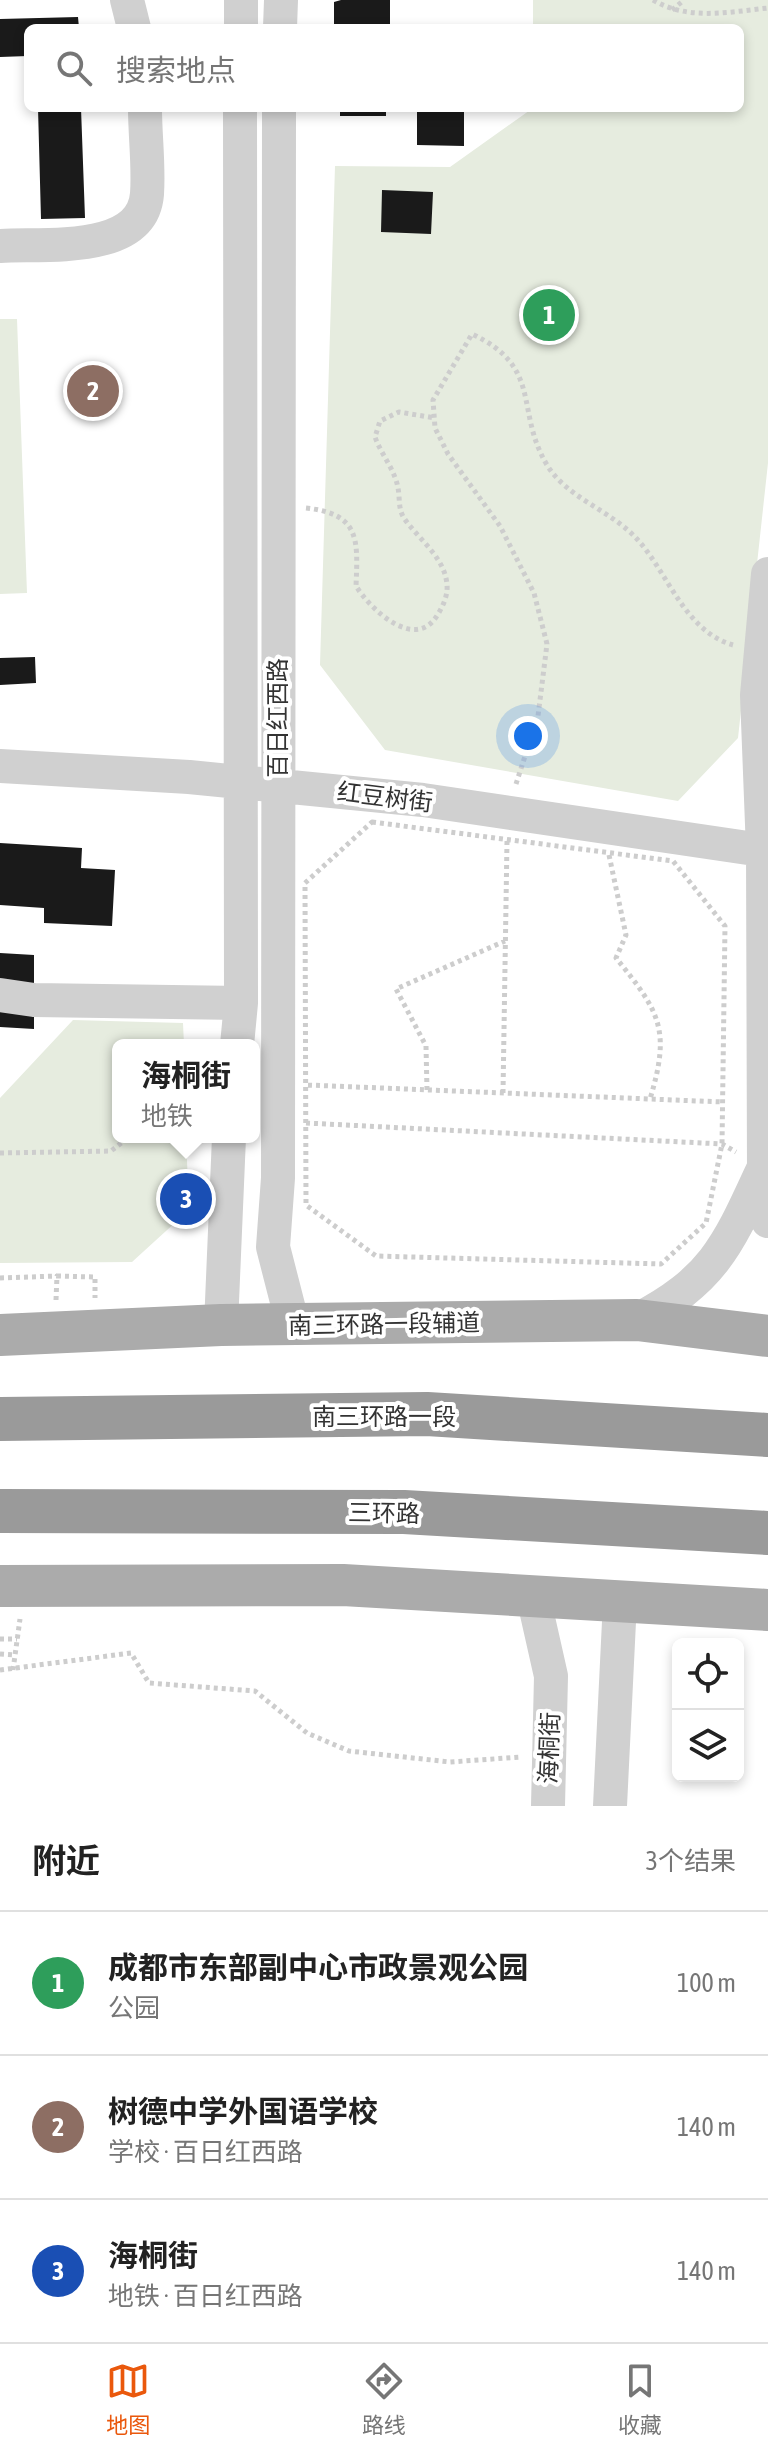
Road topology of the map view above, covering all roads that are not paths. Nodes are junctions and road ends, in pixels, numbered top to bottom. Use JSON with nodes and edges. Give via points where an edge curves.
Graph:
{"nodes":[{"id":1,"x":127,"y":0,"type":"edge"},
{"id":2,"x":241,"y":0,"type":"edge"},
{"id":3,"x":281,"y":0,"type":"edge"},
{"id":4,"x":133,"y":24,"type":"edge"},
{"id":5,"x":241,"y":24,"type":"edge"},
{"id":6,"x":280,"y":24,"type":"edge"},
{"id":7,"x":145,"y":112,"type":"edge"},
{"id":8,"x":240,"y":112,"type":"edge"},
{"id":9,"x":279,"y":112,"type":"edge"},
{"id":10,"x":0,"y":246,"type":"edge"},
{"id":11,"x":768,"y":574,"type":"edge"},
{"id":12,"x":764,"y":653,"type":"edge"},
{"id":13,"x":0,"y":766,"type":"edge"},
{"id":14,"x":241,"y":782,"type":"junction"},
{"id":15,"x":277,"y":785,"type":"junction"},
{"id":16,"x":766,"y":851,"type":"edge"},
{"id":17,"x":0,"y":995,"type":"edge"},
{"id":18,"x":241,"y":1003,"type":"junction"},
{"id":19,"x":238,"y":1039,"type":"edge"},
{"id":20,"x":766,"y":1101,"type":"edge"},
{"id":21,"x":229,"y":1143,"type":"edge"},
{"id":22,"x":764,"y":1169,"type":"junction"},
{"id":23,"x":768,"y":1221,"type":"edge"},
{"id":24,"x":637,"y":1320,"type":"junction"},
{"id":25,"x":221,"y":1325,"type":"junction"},
{"id":26,"x":293,"y":1325,"type":"junction"},
{"id":27,"x":0,"y":1335,"type":"edge"},
{"id":28,"x":768,"y":1336,"type":"edge"},
{"id":29,"x":0,"y":1419,"type":"edge"},
{"id":30,"x":768,"y":1435,"type":"edge"},
{"id":31,"x":0,"y":1511,"type":"edge"},
{"id":32,"x":768,"y":1533,"type":"edge"},
{"id":33,"x":12,"y":1586,"type":"edge"},
{"id":34,"x":533,"y":1596,"type":"junction"},
{"id":35,"x":620,"y":1601,"type":"junction"},
{"id":36,"x":768,"y":1610,"type":"edge"},
{"id":37,"x":548,"y":1806,"type":"edge"},
{"id":38,"x":610,"y":1806,"type":"edge"}],
"edges":[{"from":1,"to":4,"type":"street"},
{"from":2,"to":5,"type":"street"},
{"from":3,"to":6,"type":"street"},
{"from":7,"to":10,"type":"street","via":[[147,197],[134,224],[112,239]]},
{"from":8,"to":14,"type":"street","name":"百日红西路"},
{"from":9,"to":15,"type":"street","name":"百日红西路"},
{"from":11,"to":12,"type":"street"},
{"from":12,"to":16,"type":"street","via":[[757,695]]},
{"from":13,"to":14,"type":"street","name":"红豆树街"},
{"from":14,"to":15,"type":"street","name":"红豆树街"},
{"from":14,"to":18,"type":"street","name":"百日红西路"},
{"from":15,"to":16,"type":"street","name":"红豆树街","via":[[508,826]]},
{"from":15,"to":26,"type":"street","name":"百日红西路","via":[[278,1178],[273,1247]]},
{"from":16,"to":20,"type":"street"},
{"from":17,"to":18,"type":"street"},
{"from":18,"to":19,"type":"street","name":"百日红西路"},
{"from":20,"to":22,"type":"street"},
{"from":21,"to":25,"type":"street"},
{"from":22,"to":23,"type":"street"},
{"from":22,"to":24,"type":"street","via":[[723,1251],[706,1272],[674,1300]]},
{"from":24,"to":26,"type":"main road","name":"南三环路一段辅道"},
{"from":24,"to":28,"type":"main road","name":"南三环路一段辅道"},
{"from":25,"to":26,"type":"main road","name":"南三环路一段辅道"},
{"from":25,"to":27,"type":"main road","name":"南三环路一段辅道"},
{"from":29,"to":30,"type":"highway","name":"南三环路一段","via":[[427,1414]]},
{"from":31,"to":32,"type":"highway","name":"三环路","via":[[404,1512]]},
{"from":33,"to":34,"type":"main road","via":[[343,1585]]},
{"from":34,"to":35,"type":"main road"},
{"from":34,"to":37,"type":"street","name":"海桐街","via":[[551,1676]]},
{"from":35,"to":36,"type":"main road"},
{"from":35,"to":38,"type":"street"}]}
